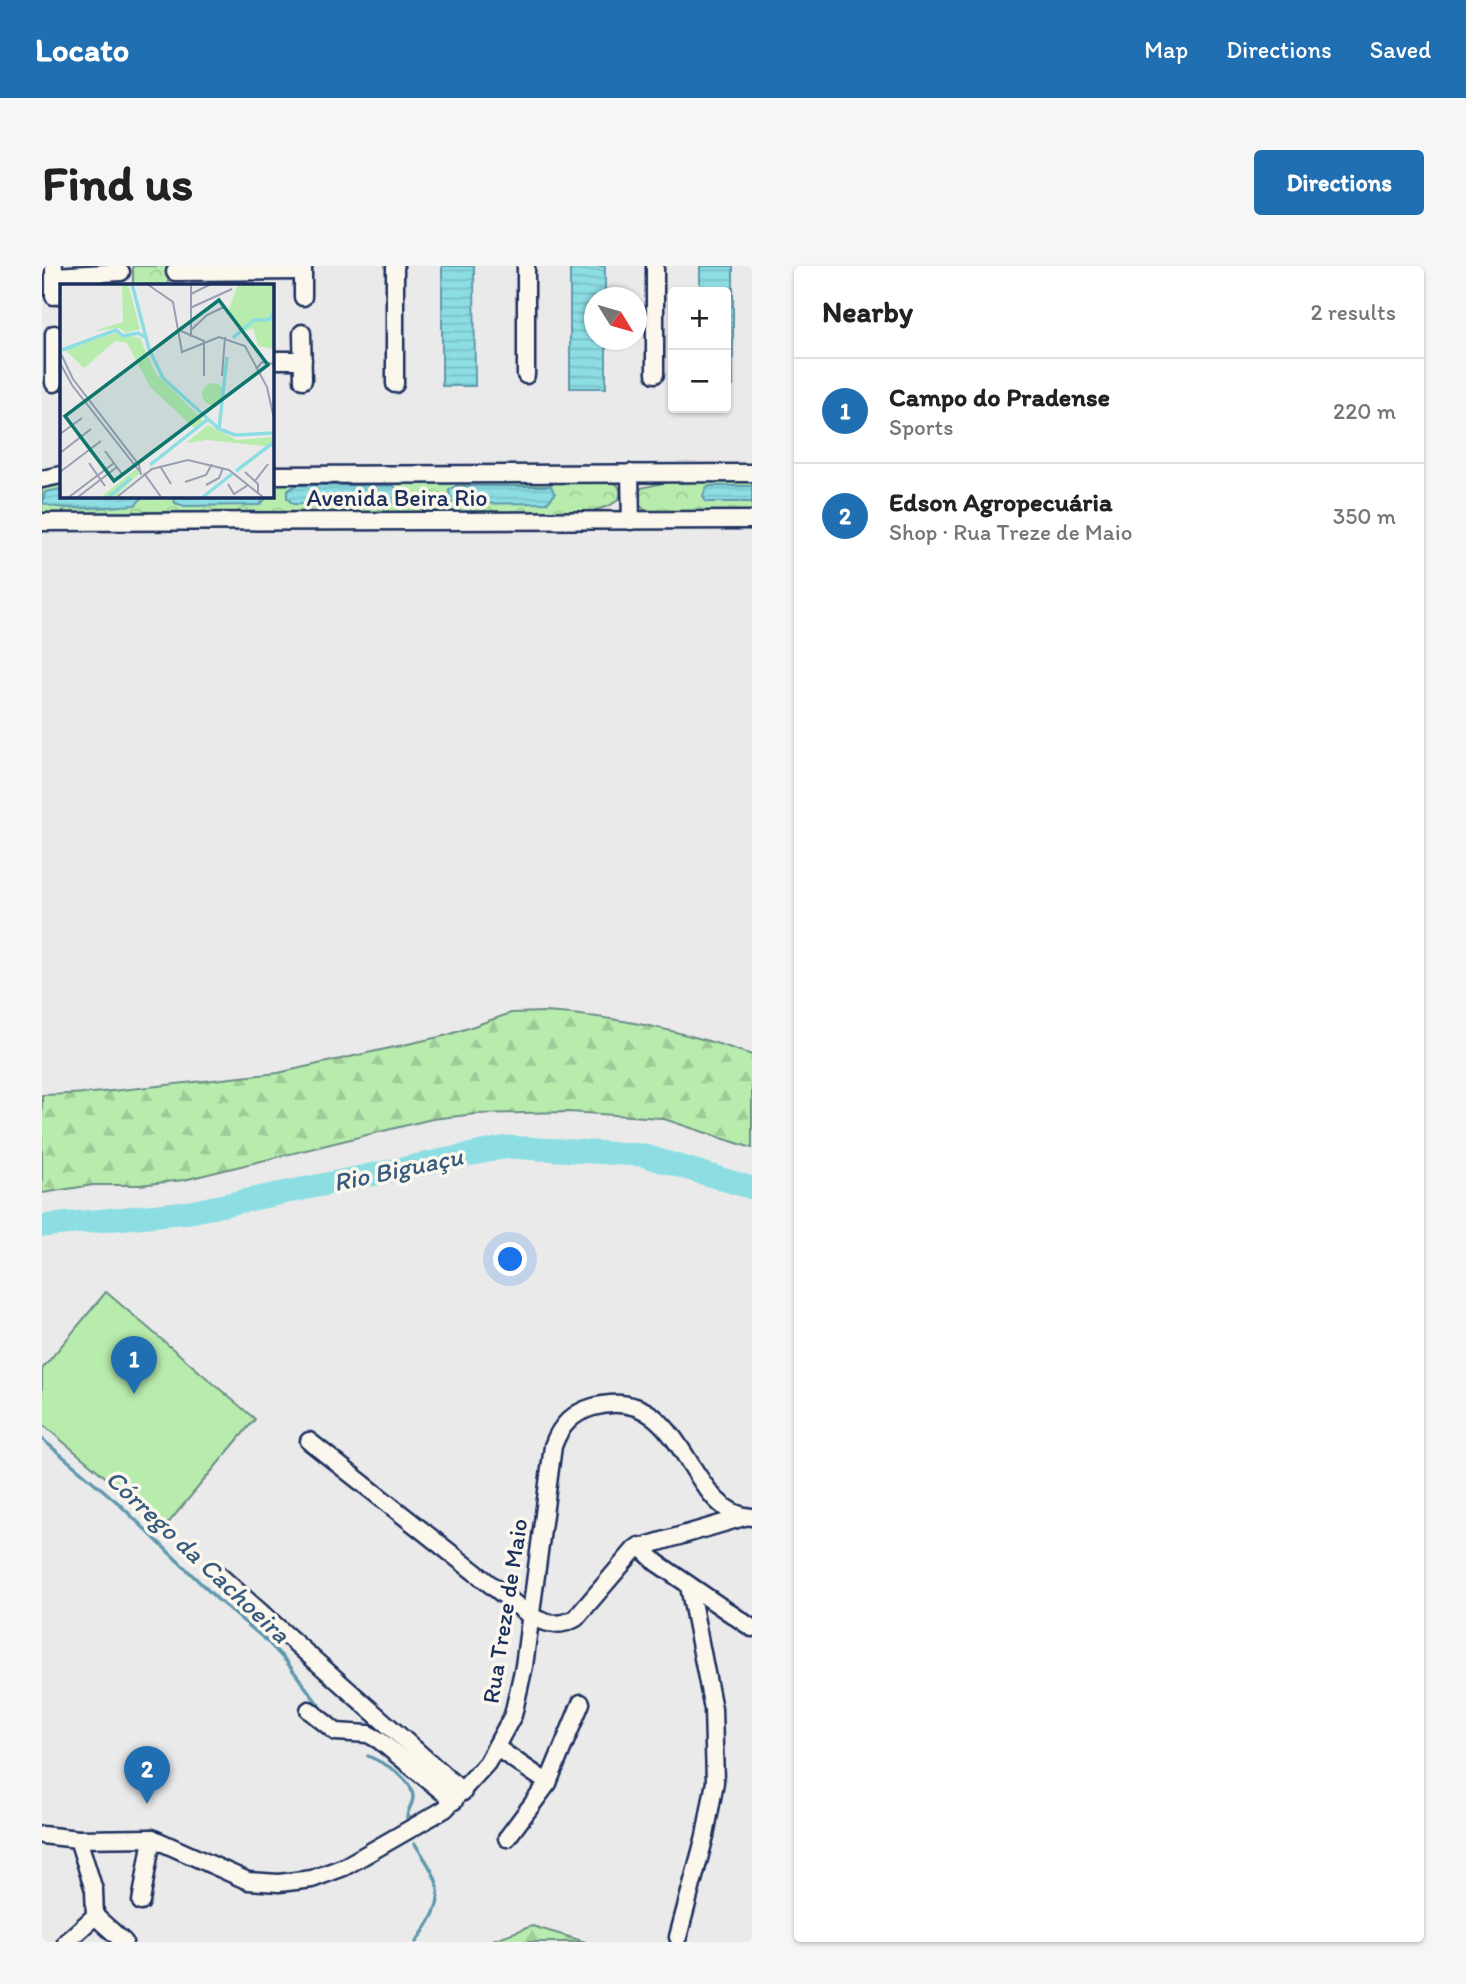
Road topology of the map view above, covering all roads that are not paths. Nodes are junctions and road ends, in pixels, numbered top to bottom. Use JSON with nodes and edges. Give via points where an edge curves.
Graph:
{"nodes":[{"id":1,"x":395,"y":266,"type":"edge"},
{"id":2,"x":526,"y":266,"type":"edge"},
{"id":3,"x":655,"y":266,"type":"edge"},
{"id":4,"x":303,"y":268,"type":"edge"},
{"id":5,"x":54,"y":271,"type":"edge"},
{"id":6,"x":121,"y":274,"type":"edge"},
{"id":7,"x":175,"y":274,"type":"edge"},
{"id":8,"x":54,"y":296,"type":"dead end"},
{"id":9,"x":303,"y":297,"type":"dead end"},
{"id":10,"x":302,"y":333,"type":"dead end"},
{"id":11,"x":54,"y":334,"type":"dead end"},
{"id":12,"x":58,"y":360,"type":"edge"},
{"id":13,"x":273,"y":360,"type":"edge"},
{"id":14,"x":303,"y":360,"type":"junction"},
{"id":15,"x":655,"y":374,"type":"dead end"},
{"id":16,"x":526,"y":375,"type":"dead end"},
{"id":17,"x":303,"y":380,"type":"dead end"},
{"id":18,"x":54,"y":383,"type":"dead end"},
{"id":19,"x":395,"y":384,"type":"dead end"},
{"id":20,"x":752,"y":472,"type":"edge"},
{"id":21,"x":630,"y":473,"type":"junction"},
{"id":22,"x":60,"y":475,"type":"edge"},
{"id":23,"x":273,"y":475,"type":"edge"},
{"id":24,"x":42,"y":479,"type":"edge"},
{"id":25,"x":752,"y":520,"type":"edge"},
{"id":26,"x":631,"y":521,"type":"junction"},
{"id":27,"x":42,"y":522,"type":"edge"},
{"id":28,"x":309,"y":1441,"type":"dead end"},
{"id":29,"x":748,"y":1517,"type":"edge"},
{"id":30,"x":639,"y":1546,"type":"junction"},
{"id":31,"x":212,"y":1569,"type":"dead end"},
{"id":32,"x":689,"y":1586,"type":"junction"},
{"id":33,"x":529,"y":1615,"type":"junction"},
{"id":34,"x":752,"y":1628,"type":"edge"},
{"id":35,"x":581,"y":1703,"type":"dead end"},
{"id":36,"x":309,"y":1710,"type":"dead end"},
{"id":37,"x":497,"y":1748,"type":"junction"},
{"id":38,"x":548,"y":1783,"type":"junction"},
{"id":39,"x":458,"y":1796,"type":"junction"},
{"id":40,"x":42,"y":1835,"type":"edge"},
{"id":41,"x":152,"y":1838,"type":"junction"},
{"id":42,"x":507,"y":1838,"type":"dead end"},
{"id":43,"x":78,"y":1839,"type":"junction"},
{"id":44,"x":141,"y":1902,"type":"dead end"},
{"id":45,"x":95,"y":1916,"type":"junction"},
{"id":46,"x":678,"y":1937,"type":"dead end"},
{"id":47,"x":66,"y":1942,"type":"edge"},
{"id":48,"x":124,"y":1942,"type":"edge"}],
"edges":[{"from":1,"to":19,"type":"street"},
{"from":2,"to":16,"type":"street"},
{"from":3,"to":15,"type":"street"},
{"from":4,"to":7,"type":"street"},
{"from":4,"to":9,"type":"street"},
{"from":5,"to":6,"type":"street"},
{"from":5,"to":8,"type":"street"},
{"from":10,"to":14,"type":"street"},
{"from":11,"to":12,"type":"street"},
{"from":12,"to":18,"type":"street"},
{"from":13,"to":14,"type":"street"},
{"from":14,"to":17,"type":"street"},
{"from":20,"to":21,"type":"street","name":"Avenida Beira Rio"},
{"from":21,"to":23,"type":"street","name":"Avenida Beira Rio"},
{"from":21,"to":26,"type":"street"},
{"from":22,"to":24,"type":"street"},
{"from":25,"to":26,"type":"street","name":"Avenida Beira Rio"},
{"from":26,"to":27,"type":"street","name":"Avenida Beira Rio"},
{"from":28,"to":33,"type":"street"},
{"from":29,"to":30,"type":"street"},
{"from":29,"to":33,"type":"street","name":"Rua Treze de Maio","via":[[719,1504],[652,1415],[626,1404],[583,1410],[562,1426],[553,1447]]},
{"from":30,"to":32,"type":"street"},
{"from":30,"to":33,"type":"street","via":[[576,1618],[558,1625]]},
{"from":31,"to":39,"type":"street"},
{"from":32,"to":34,"type":"street"},
{"from":32,"to":46,"type":"street","via":[[713,1709],[715,1782]]},
{"from":33,"to":37,"type":"street","name":"Rua Treze de Maio","via":[[517,1700]]},
{"from":35,"to":38,"type":"street"},
{"from":36,"to":39,"type":"street","via":[[336,1732],[368,1734],[379,1740]]},
{"from":37,"to":38,"type":"street"},
{"from":37,"to":39,"type":"street","name":"Rua Treze de Maio"},
{"from":38,"to":42,"type":"street"},
{"from":39,"to":41,"type":"street","name":"Rua Treze de Maio","via":[[436,1816],[344,1867],[296,1882],[248,1881]]},
{"from":40,"to":43,"type":"street","name":"Rua Treze de Maio"},
{"from":41,"to":43,"type":"street","name":"Rua Treze de Maio"},
{"from":41,"to":44,"type":"street"},
{"from":43,"to":45,"type":"street","via":[[94,1890]]},
{"from":45,"to":47,"type":"street"},
{"from":45,"to":48,"type":"street"}]}
